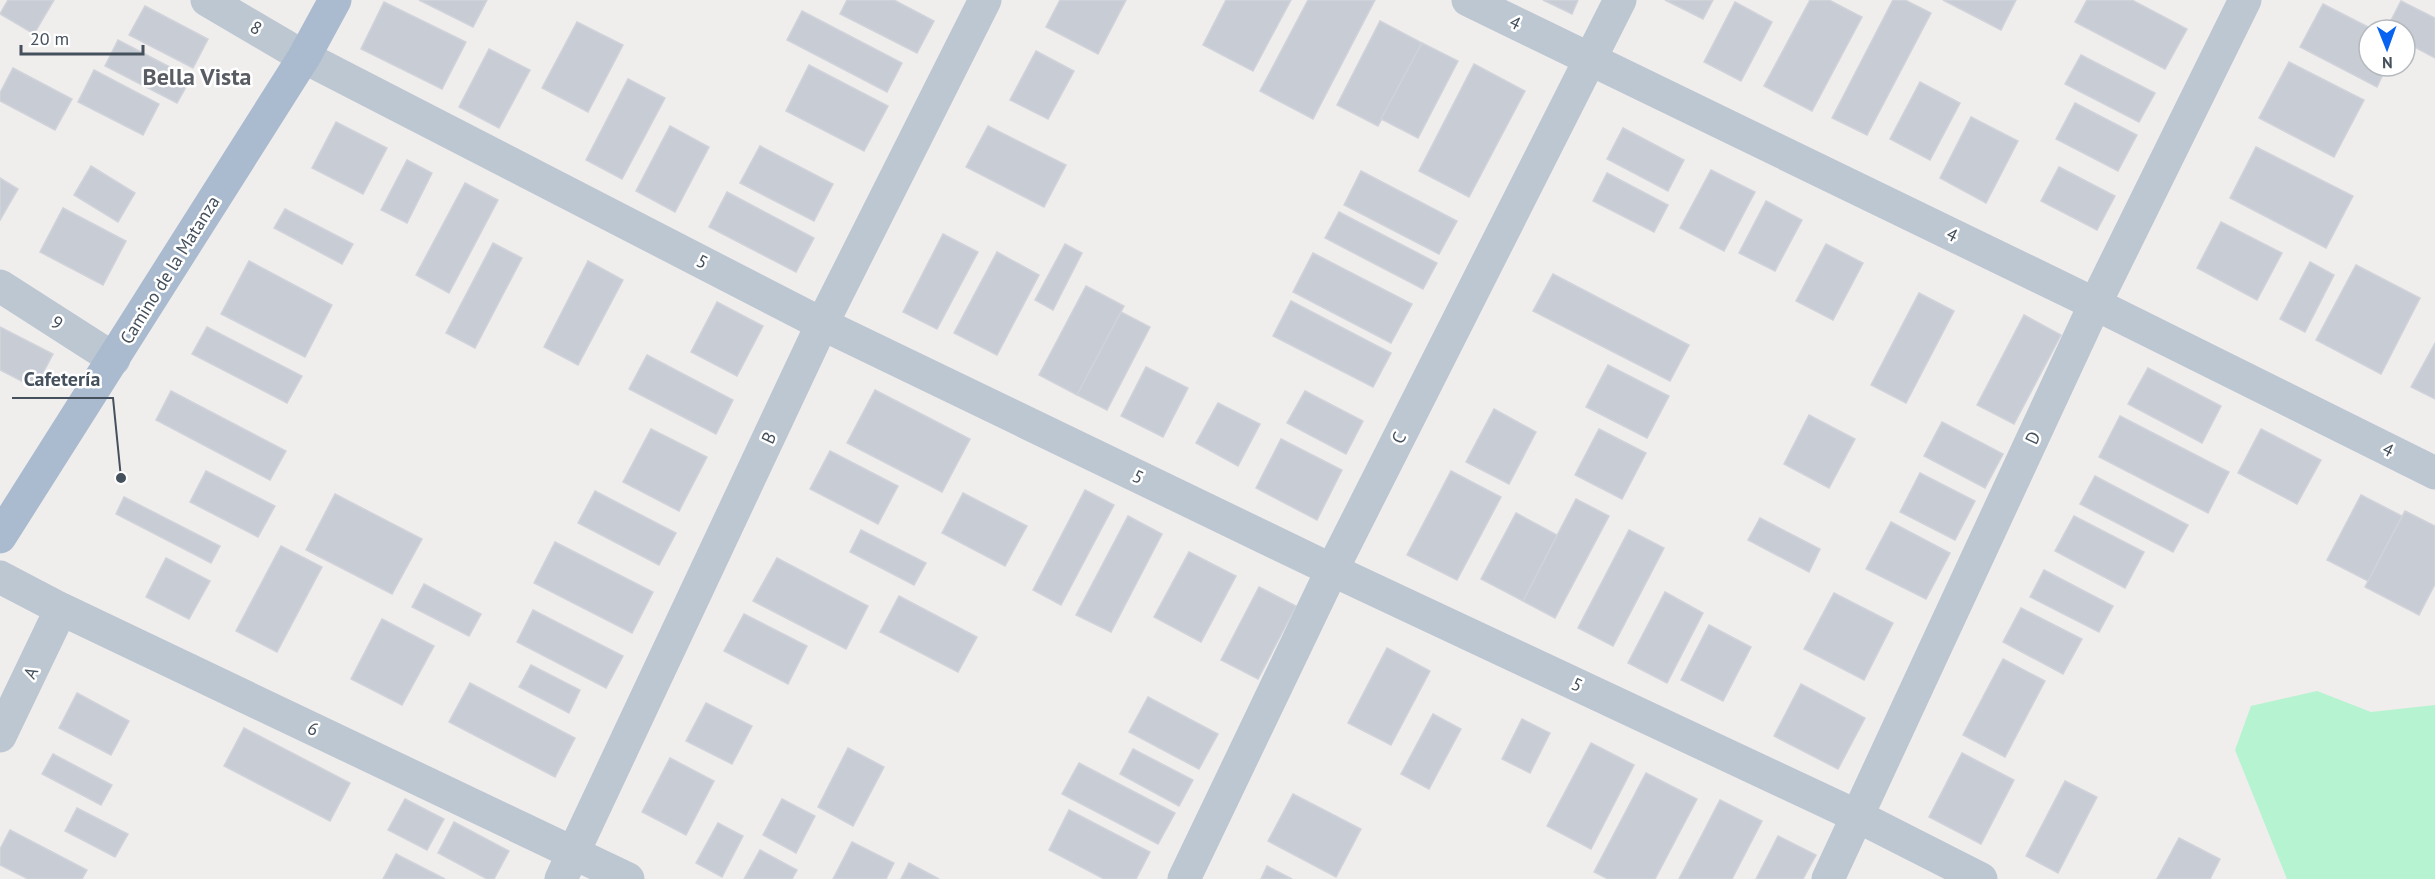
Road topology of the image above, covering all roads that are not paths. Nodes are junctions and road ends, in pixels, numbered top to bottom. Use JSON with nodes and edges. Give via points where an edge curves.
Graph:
{"nodes":[{"id":1,"x":207,"y":0,"type":"edge"},
{"id":2,"x":334,"y":0,"type":"edge"},
{"id":3,"x":985,"y":0,"type":"edge"},
{"id":4,"x":1468,"y":0,"type":"edge"},
{"id":5,"x":1620,"y":0,"type":"edge"},
{"id":6,"x":2245,"y":0,"type":"edge"},
{"id":7,"x":304,"y":57,"type":"junction"},
{"id":8,"x":1590,"y":59,"type":"junction"},
{"id":9,"x":0,"y":286,"type":"edge"},
{"id":10,"x":2095,"y":304,"type":"junction"},
{"id":11,"x":822,"y":324,"type":"junction"},
{"id":12,"x":114,"y":359,"type":"junction"},
{"id":13,"x":2435,"y":473,"type":"edge"},
{"id":14,"x":0,"y":537,"type":"edge"},
{"id":15,"x":1332,"y":570,"type":"junction"},
{"id":16,"x":0,"y":577,"type":"edge"},
{"id":17,"x":61,"y":609,"type":"junction"},
{"id":18,"x":0,"y":736,"type":"edge"},
{"id":19,"x":1858,"y":817,"type":"junction"},
{"id":20,"x":567,"y":866,"type":"edge"},
{"id":21,"x":628,"y":879,"type":"edge"},
{"id":22,"x":1184,"y":879,"type":"edge"},
{"id":23,"x":1828,"y":879,"type":"edge"},
{"id":24,"x":1981,"y":879,"type":"edge"}],
"edges":[{"from":1,"to":7,"type":"street","name":"8"},
{"from":2,"to":7,"type":"main road","name":"Camino de la Matanza"},
{"from":3,"to":11,"type":"street","name":"B"},
{"from":4,"to":8,"type":"street","name":"4"},
{"from":5,"to":8,"type":"street","name":"C"},
{"from":6,"to":10,"type":"street","name":"D"},
{"from":7,"to":11,"type":"street","name":"5"},
{"from":7,"to":12,"type":"main road","name":"Camino de la Matanza"},
{"from":8,"to":10,"type":"street","name":"4"},
{"from":8,"to":15,"type":"street","name":"C"},
{"from":9,"to":12,"type":"street","name":"9"},
{"from":10,"to":13,"type":"street","name":"4"},
{"from":10,"to":19,"type":"street","name":"D"},
{"from":11,"to":15,"type":"street","name":"5"},
{"from":11,"to":20,"type":"street","name":"B"},
{"from":12,"to":14,"type":"main road","name":"Camino de la Matanza"},
{"from":15,"to":19,"type":"street","name":"5"},
{"from":15,"to":22,"type":"street","name":"C"},
{"from":16,"to":17,"type":"street","name":"6"},
{"from":17,"to":18,"type":"street","name":"A"},
{"from":17,"to":20,"type":"street","name":"6"},
{"from":19,"to":23,"type":"street","name":"D"},
{"from":19,"to":24,"type":"street","name":"5"},
{"from":20,"to":21,"type":"street","name":"6"}]}
